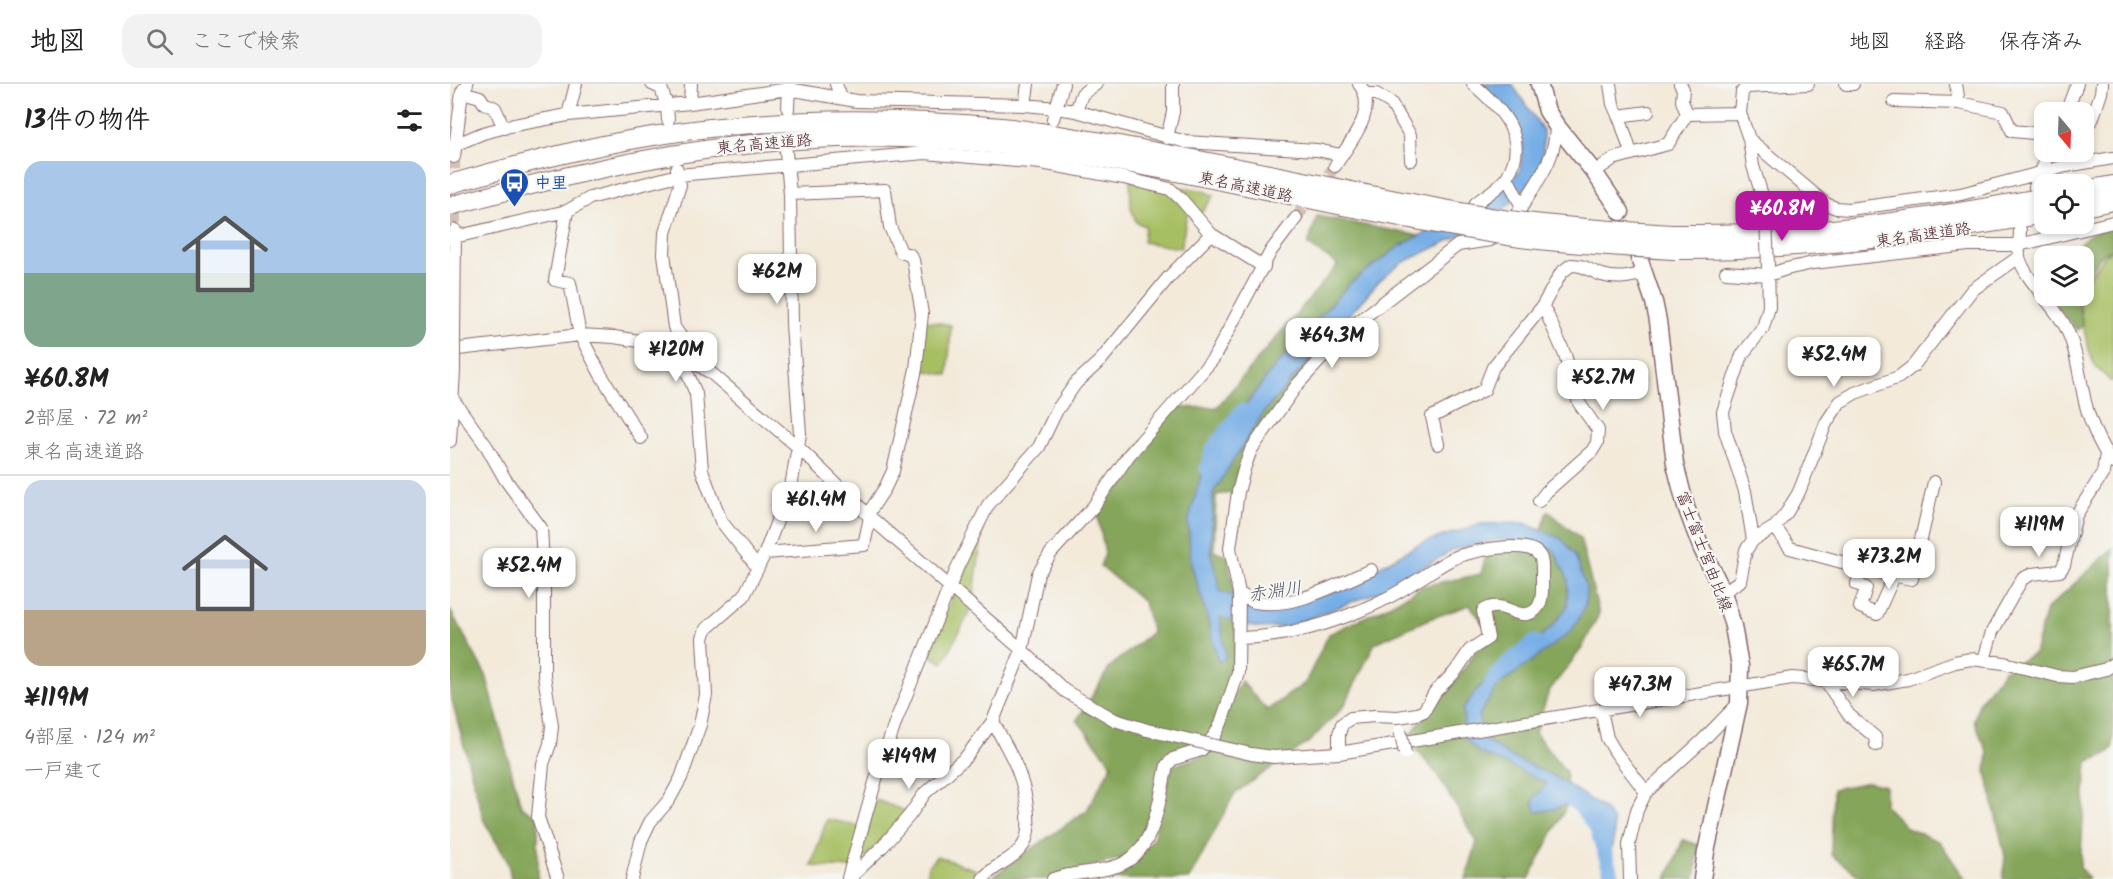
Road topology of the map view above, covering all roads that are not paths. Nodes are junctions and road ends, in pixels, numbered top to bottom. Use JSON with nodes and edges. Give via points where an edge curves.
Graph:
{"nodes":[{"id":1,"x":576,"y":84,"type":"edge"},
{"id":2,"x":652,"y":84,"type":"edge"},
{"id":3,"x":691,"y":84,"type":"edge"},
{"id":4,"x":836,"y":84,"type":"edge"},
{"id":5,"x":1028,"y":84,"type":"edge"},
{"id":6,"x":1064,"y":84,"type":"edge"},
{"id":7,"x":1096,"y":84,"type":"edge"},
{"id":8,"x":1173,"y":84,"type":"edge"},
{"id":9,"x":1473,"y":84,"type":"edge"},
{"id":10,"x":1539,"y":84,"type":"edge"},
{"id":11,"x":1610,"y":84,"type":"edge"},
{"id":12,"x":1680,"y":84,"type":"edge"},
{"id":13,"x":1808,"y":84,"type":"edge"},
{"id":14,"x":1846,"y":84,"type":"edge"},
{"id":15,"x":1853,"y":84,"type":"edge"},
{"id":16,"x":1956,"y":84,"type":"edge"},
{"id":17,"x":2078,"y":84,"type":"edge"},
{"id":18,"x":2102,"y":84,"type":"edge"},
{"id":19,"x":789,"y":86,"type":"edge"},
{"id":20,"x":464,"y":88,"type":"edge"},
{"id":21,"x":1362,"y":89,"type":"edge"},
{"id":22,"x":841,"y":98,"type":"junction"},
{"id":23,"x":1894,"y":101,"type":"dead end"},
{"id":24,"x":2070,"y":102,"type":"edge"},
{"id":25,"x":690,"y":103,"type":"junction"},
{"id":26,"x":1959,"y":103,"type":"junction"},
{"id":27,"x":1025,"y":105,"type":"junction"},
{"id":28,"x":667,"y":106,"type":"junction"},
{"id":29,"x":788,"y":109,"type":"dead end"},
{"id":30,"x":1076,"y":111,"type":"junction"},
{"id":31,"x":1648,"y":112,"type":"dead end"},
{"id":32,"x":1740,"y":113,"type":"junction"},
{"id":33,"x":1055,"y":114,"type":"junction"},
{"id":34,"x":1687,"y":114,"type":"junction"},
{"id":35,"x":2094,"y":114,"type":"edge"},
{"id":36,"x":568,"y":115,"type":"junction"},
{"id":37,"x":1618,"y":116,"type":"junction"},
{"id":38,"x":668,"y":120,"type":"dead end"},
{"id":39,"x":1556,"y":125,"type":"junction"},
{"id":40,"x":504,"y":128,"type":"junction"},
{"id":41,"x":2034,"y":133,"type":"edge"},
{"id":42,"x":1167,"y":138,"type":"junction"},
{"id":43,"x":1749,"y":139,"type":"junction"},
{"id":44,"x":453,"y":150,"type":"edge"},
{"id":45,"x":1631,"y":153,"type":"junction"},
{"id":46,"x":787,"y":158,"type":"junction"},
{"id":47,"x":2113,"y":158,"type":"edge"},
{"id":48,"x":1411,"y":160,"type":"dead end"},
{"id":49,"x":2045,"y":162,"type":"edge"},
{"id":50,"x":677,"y":172,"type":"junction"},
{"id":51,"x":1594,"y":172,"type":"junction"},
{"id":52,"x":2040,"y":173,"type":"junction"},
{"id":53,"x":1507,"y":177,"type":"junction"},
{"id":54,"x":450,"y":184,"type":"edge"},
{"id":55,"x":2113,"y":185,"type":"edge"},
{"id":56,"x":2094,"y":188,"type":"edge"},
{"id":57,"x":2034,"y":193,"type":"edge"},
{"id":58,"x":790,"y":194,"type":"junction"},
{"id":59,"x":1357,"y":201,"type":"junction"},
{"id":60,"x":1520,"y":201,"type":"junction"},
{"id":61,"x":2113,"y":201,"type":"edge"},
{"id":62,"x":1476,"y":203,"type":"dead end"},
{"id":63,"x":2094,"y":205,"type":"edge"},
{"id":64,"x":450,"y":206,"type":"edge"},
{"id":65,"x":567,"y":211,"type":"junction"},
{"id":66,"x":1621,"y":212,"type":"dead end"},
{"id":67,"x":2034,"y":216,"type":"edge"},
{"id":68,"x":1296,"y":218,"type":"tunnel mouth"},
{"id":69,"x":2113,"y":222,"type":"edge"},
{"id":70,"x":2020,"y":230,"type":"dead end"},
{"id":71,"x":1211,"y":234,"type":"junction"},
{"id":72,"x":454,"y":235,"type":"edge"},
{"id":73,"x":1672,"y":242,"type":"junction"},
{"id":74,"x":2019,"y":251,"type":"junction"},
{"id":75,"x":1642,"y":266,"type":"joint"},
{"id":76,"x":1264,"y":267,"type":"junction"},
{"id":77,"x":1768,"y":271,"type":"junction"},
{"id":78,"x":1726,"y":272,"type":"dead end"},
{"id":79,"x":1542,"y":308,"type":"junction"},
{"id":80,"x":580,"y":335,"type":"junction"},
{"id":81,"x":452,"y":345,"type":"edge"},
{"id":82,"x":686,"y":357,"type":"junction"},
{"id":83,"x":452,"y":398,"type":"junction"},
{"id":84,"x":2113,"y":434,"type":"edge"},
{"id":85,"x":641,"y":438,"type":"dead end"},
{"id":86,"x":2100,"y":439,"type":"junction"},
{"id":87,"x":450,"y":441,"type":"edge"},
{"id":88,"x":1438,"y":444,"type":"dead end"},
{"id":89,"x":798,"y":447,"type":"junction"},
{"id":90,"x":2110,"y":459,"type":"edge"},
{"id":91,"x":1934,"y":482,"type":"dead end"},
{"id":92,"x":1539,"y":501,"type":"dead end"},
{"id":93,"x":869,"y":515,"type":"junction"},
{"id":94,"x":1775,"y":527,"type":"junction"},
{"id":95,"x":1753,"y":540,"type":"junction"},
{"id":96,"x":765,"y":553,"type":"junction"},
{"id":97,"x":1861,"y":567,"type":"junction"},
{"id":98,"x":758,"y":568,"type":"junction"},
{"id":99,"x":1371,"y":570,"type":"dead end"},
{"id":100,"x":1894,"y":576,"type":"junction"},
{"id":101,"x":950,"y":587,"type":"junction"},
{"id":102,"x":1723,"y":592,"type":"junction"},
{"id":103,"x":1239,"y":593,"type":"junction"},
{"id":104,"x":1240,"y":634,"type":"junction"},
{"id":105,"x":1022,"y":650,"type":"junction"},
{"id":106,"x":1984,"y":660,"type":"junction"},
{"id":107,"x":2113,"y":664,"type":"edge"},
{"id":108,"x":1825,"y":681,"type":"junction"},
{"id":109,"x":1740,"y":695,"type":"junction"},
{"id":110,"x":1601,"y":710,"type":"junction"},
{"id":111,"x":993,"y":721,"type":"junction"},
{"id":112,"x":1399,"y":723,"type":"junction"},
{"id":113,"x":1876,"y":745,"type":"dead end"},
{"id":114,"x":1339,"y":753,"type":"junction"},
{"id":115,"x":1405,"y":753,"type":"dead end"},
{"id":116,"x":1646,"y":792,"type":"junction"},
{"id":117,"x":558,"y":879,"type":"edge"},
{"id":118,"x":632,"y":879,"type":"edge"},
{"id":119,"x":848,"y":879,"type":"edge"},
{"id":120,"x":983,"y":879,"type":"edge"},
{"id":121,"x":1053,"y":879,"type":"edge"},
{"id":122,"x":1630,"y":879,"type":"edge"},
{"id":123,"x":1702,"y":879,"type":"edge"}],
"edges":[{"from":1,"to":36,"type":"street"},
{"from":2,"to":28,"type":"street","via":[[661,88]]},
{"from":3,"to":25,"type":"street"},
{"from":4,"to":22,"type":"street"},
{"from":5,"to":27,"type":"street"},
{"from":6,"to":33,"type":"street"},
{"from":7,"to":30,"type":"street","via":[[1083,94]]},
{"from":8,"to":42,"type":"street","via":[[1173,112]]},
{"from":9,"to":53,"type":"street","via":[[1513,128],[1517,149]]},
{"from":10,"to":39,"type":"main road"},
{"from":11,"to":37,"type":"street"},
{"from":12,"to":34,"type":"street"},
{"from":13,"to":32,"type":"street","via":[[1748,87],[1742,92]]},
{"from":14,"to":15,"type":"street"},
{"from":16,"to":26,"type":"street"},
{"from":17,"to":24,"type":"street"},
{"from":18,"to":35,"type":"street"},
{"from":19,"to":22,"type":"street"},
{"from":19,"to":25,"type":"street"},
{"from":19,"to":29,"type":"street"},
{"from":20,"to":40,"type":"street","via":[[495,108]]},
{"from":20,"to":44,"type":"street"},
{"from":21,"to":42,"type":"street","via":[[1367,101],[1362,120],[1338,161],[1317,150]]},
{"from":21,"to":48,"type":"street","via":[[1391,103],[1410,135]]},
{"from":22,"to":27,"type":"street","via":[[856,102]]},
{"from":23,"to":26,"type":"street"},
{"from":25,"to":28,"type":"street"},
{"from":26,"to":41,"type":"street","via":[[2003,112],[2012,130]]},
{"from":27,"to":33,"type":"street"},
{"from":28,"to":36,"type":"street"},
{"from":28,"to":38,"type":"street"},
{"from":30,"to":33,"type":"street"},
{"from":30,"to":42,"type":"street"},
{"from":31,"to":37,"type":"street"},
{"from":32,"to":34,"type":"street"},
{"from":32,"to":43,"type":"street"},
{"from":34,"to":45,"type":"street","via":[[1668,144]]},
{"from":36,"to":40,"type":"street"},
{"from":37,"to":45,"type":"street"},
{"from":39,"to":51,"type":"main road"},
{"from":39,"to":60,"type":"street","via":[[1556,142],[1539,183]]},
{"from":40,"to":44,"type":"street","via":[[483,133]]},
{"from":43,"to":52,"type":"street","via":[[1826,204],[1836,208],[1962,194]]},
{"from":43,"to":77,"type":"street","bridge":true,"via":[[1752,166],[1765,205]]},
{"from":45,"to":51,"type":"street"},
{"from":46,"to":50,"type":"street"},
{"from":46,"to":58,"type":"street"},
{"from":46,"to":71,"type":"street","via":[[925,153],[1041,163],[1170,189]]},
{"from":47,"to":52,"type":"street"},
{"from":49,"to":52,"type":"street"},
{"from":50,"to":65,"type":"street","via":[[591,198]]},
{"from":50,"to":82,"type":"street","via":[[680,184],[665,232],[664,254],[674,327],[684,343]]},
{"from":51,"to":66,"type":"main road"},
{"from":53,"to":60,"type":"street"},
{"from":53,"to":62,"type":"street"},
{"from":54,"to":59,"type":"highway","name":"東名高速道路","via":[[533,160],[654,136],[791,123],[882,120],[1000,127],[1161,152]]},
{"from":55,"to":56,"type":"highway"},
{"from":57,"to":73,"type":"highway","name":"東名高速道路","via":[[1942,215]]},
{"from":58,"to":89,"type":"street"},
{"from":58,"to":93,"type":"street","via":[[885,190],[890,227],[901,252],[913,260],[922,314],[916,369],[893,471]]},
{"from":59,"to":64,"type":"highway","name":"東名高速道路","via":[[1037,149],[946,140],[841,137],[660,155]]},
{"from":59,"to":73,"type":"highway","name":"東名高速道路","bridge":true,"via":[[1449,227],[1520,237],[1592,246]]},
{"from":60,"to":103,"type":"street","via":[[1511,228],[1490,240],[1458,245],[1350,328],[1297,385],[1251,450],[1243,475],[1230,548]]},
{"from":61,"to":63,"type":"highway"},
{"from":65,"to":72,"type":"street"},
{"from":65,"to":80,"type":"street","via":[[555,280],[570,283]]},
{"from":67,"to":73,"type":"highway","name":"東名高速道路","via":[[1871,241],[1743,250]]},
{"from":68,"to":76,"type":"street","via":[[1270,251]]},
{"from":69,"to":74,"type":"street"},
{"from":70,"to":74,"type":"street"},
{"from":71,"to":76,"type":"street"},
{"from":71,"to":101,"type":"street","via":[[1168,278],[1101,360],[1076,383],[1039,447],[988,505]]},
{"from":72,"to":81,"type":"street"},
{"from":74,"to":77,"type":"street","via":[[1968,244]]},
{"from":74,"to":86,"type":"street","via":[[2024,269],[2064,325]]},
{"from":74,"to":94,"type":"street","via":[[1972,290],[1913,366],[1899,377],[1840,402],[1826,423],[1799,492]]},
{"from":75,"to":79,"type":"street","via":[[1622,279],[1583,265],[1571,265],[1561,273]]},
{"from":75,"to":102,"type":"main road","name":"富士富士宮由比線","via":[[1658,321],[1674,465],[1701,547]]},
{"from":76,"to":105,"type":"street","via":[[1213,359],[1129,455],[1093,507],[1038,573]]},
{"from":77,"to":78,"type":"street"},
{"from":77,"to":95,"type":"street","via":[[1769,307],[1763,328],[1742,355],[1723,412],[1725,431],[1745,491]]},
{"from":79,"to":88,"type":"street","via":[[1493,367],[1484,390],[1431,417]]},
{"from":79,"to":92,"type":"street","via":[[1565,355],[1579,403],[1598,430],[1592,451]]},
{"from":80,"to":81,"type":"street"},
{"from":80,"to":82,"type":"street","via":[[652,343]]},
{"from":80,"to":85,"type":"street"},
{"from":81,"to":83,"type":"street","bridge":true},
{"from":82,"to":89,"type":"street","via":[[711,373]]},
{"from":82,"to":98,"type":"street","via":[[698,406],[702,470],[721,521]]},
{"from":83,"to":87,"type":"street"},
{"from":83,"to":117,"type":"street","via":[[541,528],[544,675],[552,726],[543,764],[538,817]]},
{"from":84,"to":86,"type":"street"},
{"from":86,"to":90,"type":"street"},
{"from":89,"to":93,"type":"street"},
{"from":89,"to":96,"type":"street","via":[[792,481]]},
{"from":90,"to":106,"type":"street","via":[[2076,515],[2064,565],[2060,571],[2022,579],[1992,632]]},
{"from":91,"to":100,"type":"street","via":[[1912,579]]},
{"from":93,"to":96,"type":"street","via":[[864,544]]},
{"from":93,"to":101,"type":"street"},
{"from":94,"to":95,"type":"street"},
{"from":94,"to":97,"type":"street","via":[[1790,548]]},
{"from":95,"to":102,"type":"street","via":[[1746,550],[1740,581]]},
{"from":96,"to":98,"type":"street"},
{"from":97,"to":100,"type":"street"},
{"from":97,"to":100,"type":"street","via":[[1857,584],[1866,588],[1860,607],[1877,614]]},
{"from":98,"to":118,"type":"street","via":[[744,596],[706,629],[706,695],[700,725],[681,778],[650,822]]},
{"from":99,"to":103,"type":"street","via":[[1285,603],[1253,602]]},
{"from":101,"to":105,"type":"street"},
{"from":101,"to":119,"type":"street","via":[[897,718]]},
{"from":102,"to":109,"type":"main road","name":"富士富士宮由比線","via":[[1737,646]]},
{"from":103,"to":104,"type":"street"},
{"from":104,"to":112,"type":"street","via":[[1263,637],[1291,633],[1357,612],[1393,596],[1458,556],[1490,548],[1531,549],[1538,554],[1542,574],[1540,604],[1527,614],[1499,606],[1483,611],[1488,638],[1470,650],[1424,711]]},
{"from":104,"to":121,"type":"street","via":[[1238,673],[1221,723],[1201,750],[1173,759],[1167,765],[1148,840],[1132,859],[1118,866]]},
{"from":105,"to":111,"type":"street"},
{"from":105,"to":114,"type":"street","bridge":true,"via":[[1065,691],[1115,720],[1251,754],[1274,757]]},
{"from":106,"to":107,"type":"street","via":[[2073,678]]},
{"from":106,"to":108,"type":"street","via":[[1955,662],[1908,679],[1873,685]]},
{"from":108,"to":109,"type":"street","via":[[1792,678]]},
{"from":108,"to":113,"type":"street","via":[[1849,715],[1875,737]]},
{"from":109,"to":110,"type":"street"},
{"from":109,"to":116,"type":"street","via":[[1702,741]]},
{"from":109,"to":123,"type":"main road","name":"富士富士宮由比線"},
{"from":110,"to":114,"type":"street"},
{"from":110,"to":116,"type":"street","via":[[1607,738]]},
{"from":111,"to":119,"type":"street","via":[[966,757],[925,793],[884,846]]},
{"from":111,"to":120,"type":"street","via":[[1018,770],[1027,801],[1028,826],[1024,845]]},
{"from":112,"to":114,"type":"street","via":[[1375,716],[1351,718],[1342,724]]},
{"from":112,"to":115,"type":"street","bridge":true},
{"from":116,"to":122,"type":"street","via":[[1629,844]]}]}
